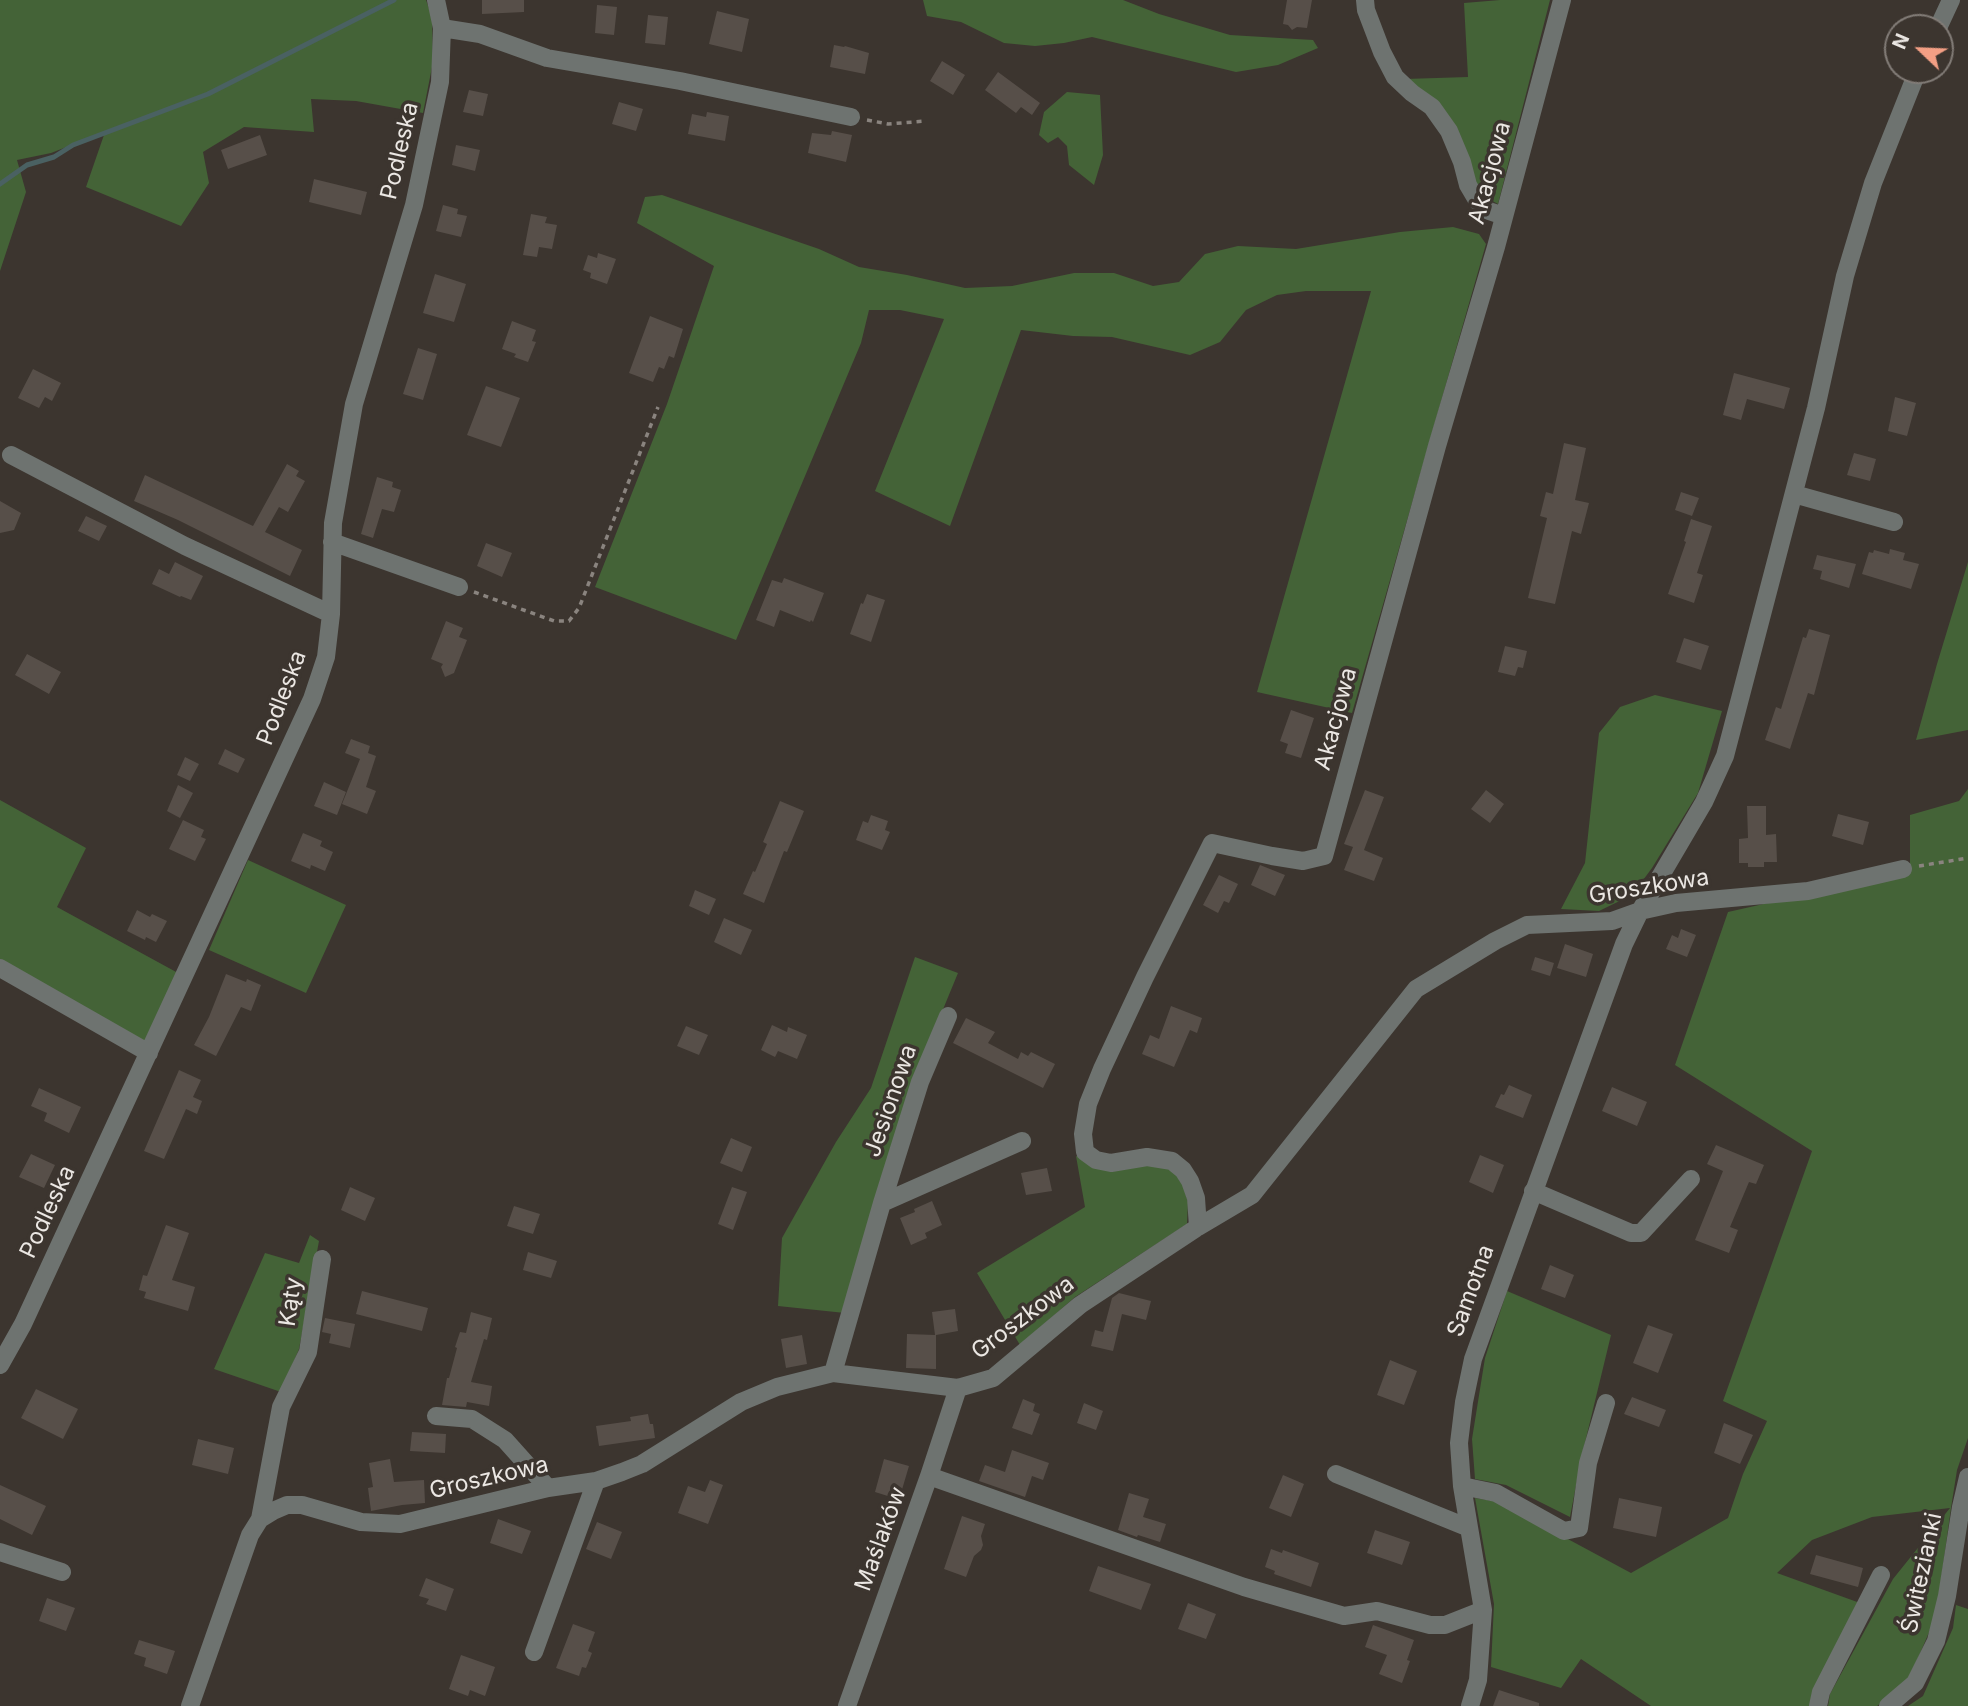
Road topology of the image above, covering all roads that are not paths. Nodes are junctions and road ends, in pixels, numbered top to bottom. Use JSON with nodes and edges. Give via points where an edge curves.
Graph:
{"nodes":[{"id":1,"x":436,"y":0,"type":"edge"},
{"id":2,"x":1562,"y":0,"type":"edge"},
{"id":3,"x":1365,"y":5,"type":"edge"},
{"id":4,"x":442,"y":27,"type":"junction"},
{"id":5,"x":1912,"y":84,"type":"edge"},
{"id":6,"x":851,"y":117,"type":"road end"},
{"id":7,"x":1504,"y":216,"type":"junction"},
{"id":8,"x":11,"y":455,"type":"dead end"},
{"id":9,"x":1794,"y":494,"type":"junction"},
{"id":10,"x":1894,"y":522,"type":"dead end"},
{"id":11,"x":332,"y":542,"type":"junction"},
{"id":12,"x":459,"y":587,"type":"road end"},
{"id":13,"x":331,"y":614,"type":"junction"},
{"id":14,"x":1903,"y":869,"type":"road end"},
{"id":15,"x":1640,"y":911,"type":"junction"},
{"id":16,"x":0,"y":968,"type":"edge"},
{"id":17,"x":948,"y":1016,"type":"dead end"},
{"id":18,"x":149,"y":1053,"type":"junction"},
{"id":19,"x":1022,"y":1141,"type":"dead end"},
{"id":20,"x":1691,"y":1179,"type":"dead end"},
{"id":21,"x":1533,"y":1191,"type":"junction"},
{"id":22,"x":882,"y":1203,"type":"junction"},
{"id":23,"x":1198,"y":1227,"type":"junction"},
{"id":24,"x":322,"y":1259,"type":"dead end"},
{"id":25,"x":0,"y":1365,"type":"edge"},
{"id":26,"x":834,"y":1373,"type":"junction"},
{"id":27,"x":958,"y":1388,"type":"junction"},
{"id":28,"x":1606,"y":1404,"type":"dead end"},
{"id":29,"x":436,"y":1416,"type":"dead end"},
{"id":30,"x":1336,"y":1474,"type":"dead end"},
{"id":31,"x":929,"y":1476,"type":"junction"},
{"id":32,"x":1968,"y":1476,"type":"edge"},
{"id":33,"x":596,"y":1481,"type":"junction"},
{"id":34,"x":1462,"y":1486,"type":"junction"},
{"id":35,"x":548,"y":1488,"type":"junction"},
{"id":36,"x":260,"y":1519,"type":"junction"},
{"id":37,"x":1469,"y":1528,"type":"junction"},
{"id":38,"x":0,"y":1552,"type":"edge"},
{"id":39,"x":62,"y":1572,"type":"dead end"},
{"id":40,"x":1881,"y":1576,"type":"dead end"},
{"id":41,"x":1483,"y":1610,"type":"junction"},
{"id":42,"x":534,"y":1652,"type":"dead end"},
{"id":43,"x":190,"y":1706,"type":"edge"},
{"id":44,"x":847,"y":1706,"type":"edge"},
{"id":45,"x":1470,"y":1706,"type":"edge"},
{"id":46,"x":1818,"y":1706,"type":"edge"},
{"id":47,"x":1888,"y":1706,"type":"edge"}],
"edges":[{"from":1,"to":4,"type":"street","name":"Podleska"},
{"from":2,"to":7,"type":"street","name":"Akacjowa"},
{"from":3,"to":7,"type":"street","via":[[1395,77],[1432,107],[1449,131],[1478,202]]},
{"from":4,"to":6,"type":"street","via":[[481,34],[547,58]]},
{"from":4,"to":11,"type":"street","name":"Podleska","via":[[440,82],[414,205],[354,404]]},
{"from":5,"to":9,"type":"street","name":"Samotna","via":[[1873,183],[1845,276]]},
{"from":7,"to":23,"type":"street","name":"Akacjowa","via":[[1324,856],[1303,861],[1212,843],[1088,1104],[1085,1152],[1111,1163],[1147,1157],[1172,1161],[1190,1181]]},
{"from":8,"to":13,"type":"street","via":[[186,546]]},
{"from":9,"to":10,"type":"street"},
{"from":9,"to":15,"type":"street","name":"Samotna","via":[[1725,756],[1704,802]]},
{"from":11,"to":12,"type":"street"},
{"from":11,"to":13,"type":"street","name":"Podleska"},
{"from":13,"to":18,"type":"street","name":"Podleska","via":[[326,657],[312,699]]},
{"from":14,"to":15,"type":"street","name":"Groszkowa","via":[[1808,891],[1676,903]]},
{"from":15,"to":21,"type":"street","name":"Samotna"},
{"from":15,"to":23,"type":"street","name":"Groszkowa","via":[[1612,921],[1527,925],[1416,989],[1252,1195]]},
{"from":16,"to":18,"type":"street"},
{"from":17,"to":22,"type":"street","name":"Jesionowa","via":[[920,1082]]},
{"from":18,"to":25,"type":"street","name":"Podleska"},
{"from":19,"to":22,"type":"street"},
{"from":20,"to":21,"type":"street","via":[[1642,1233],[1630,1233]]},
{"from":21,"to":34,"type":"street","name":"Samotna","via":[[1473,1359],[1459,1443]]},
{"from":22,"to":26,"type":"street","name":"Jesionowa"},
{"from":23,"to":27,"type":"street","name":"Groszkowa","via":[[1080,1305],[993,1378]]},
{"from":24,"to":36,"type":"street","name":"Kąty","via":[[308,1352],[281,1407]]},
{"from":26,"to":27,"type":"street","name":"Groszkowa"},
{"from":26,"to":33,"type":"street","name":"Groszkowa","via":[[777,1387],[741,1402],[642,1464]]},
{"from":27,"to":31,"type":"street","name":"Maślaków"},
{"from":28,"to":34,"type":"street","via":[[1588,1464],[1579,1528],[1564,1531],[1496,1493]]},
{"from":29,"to":35,"type":"street","via":[[472,1419],[505,1440]]},
{"from":30,"to":37,"type":"street"},
{"from":31,"to":41,"type":"street","via":[[1244,1587],[1344,1616],[1377,1611],[1445,1625]]},
{"from":31,"to":44,"type":"street","name":"Maślaków"},
{"from":32,"to":47,"type":"street","name":"Świtezianki","via":[[1936,1641],[1915,1683]]},
{"from":33,"to":35,"type":"street","name":"Groszkowa"},
{"from":33,"to":42,"type":"street"},
{"from":34,"to":37,"type":"street","name":"Samotna"},
{"from":35,"to":36,"type":"street","name":"Groszkowa","via":[[400,1524],[361,1522],[302,1505],[287,1505]]},
{"from":36,"to":43,"type":"street","via":[[242,1554]]},
{"from":37,"to":41,"type":"street","name":"Samotna"},
{"from":38,"to":39,"type":"street"},
{"from":40,"to":46,"type":"street"},
{"from":41,"to":45,"type":"street","name":"Samotna","via":[[1478,1680]]}]}
